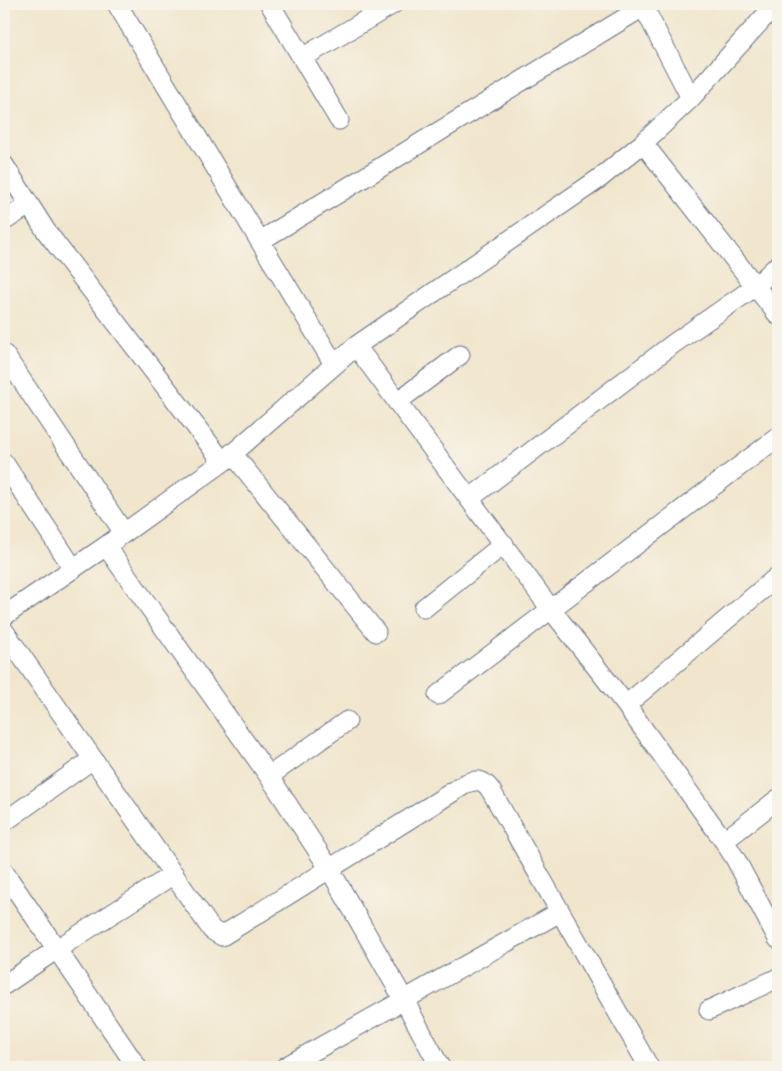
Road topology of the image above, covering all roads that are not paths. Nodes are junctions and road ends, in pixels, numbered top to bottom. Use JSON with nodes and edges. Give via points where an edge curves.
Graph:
{"nodes":[{"id":1,"x":117,"y":4,"type":"edge"},
{"id":2,"x":270,"y":4,"type":"edge"},
{"id":3,"x":776,"y":4,"type":"edge"},
{"id":4,"x":386,"y":5,"type":"edge"},
{"id":5,"x":642,"y":5,"type":"edge"},
{"id":6,"x":302,"y":58,"type":"junction"},
{"id":7,"x":691,"y":98,"type":"junction"},
{"id":8,"x":340,"y":120,"type":"dead end"},
{"id":9,"x":644,"y":143,"type":"junction"},
{"id":10,"x":4,"y":165,"type":"edge"},
{"id":11,"x":30,"y":205,"type":"junction"},
{"id":12,"x":4,"y":221,"type":"edge"},
{"id":13,"x":260,"y":241,"type":"junction"},
{"id":14,"x":778,"y":265,"type":"edge"},
{"id":15,"x":756,"y":286,"type":"junction"},
{"id":16,"x":778,"y":315,"type":"edge"},
{"id":17,"x":356,"y":346,"type":"junction"},
{"id":18,"x":4,"y":354,"type":"edge"},
{"id":19,"x":460,"y":355,"type":"dead end"},
{"id":20,"x":334,"y":364,"type":"junction"},
{"id":21,"x":397,"y":402,"type":"junction"},
{"id":22,"x":778,"y":436,"type":"edge"},
{"id":23,"x":227,"y":458,"type":"junction"},
{"id":24,"x":4,"y":463,"type":"edge"},
{"id":25,"x":469,"y":499,"type":"junction"},
{"id":26,"x":124,"y":533,"type":"junction"},
{"id":27,"x":504,"y":544,"type":"junction"},
{"id":28,"x":106,"y":546,"type":"junction"},
{"id":29,"x":73,"y":568,"type":"junction"},
{"id":30,"x":778,"y":576,"type":"edge"},
{"id":31,"x":424,"y":608,"type":"dead end"},
{"id":32,"x":550,"y":608,"type":"junction"},
{"id":33,"x":4,"y":616,"type":"edge"},
{"id":34,"x":4,"y":631,"type":"edge"},
{"id":35,"x":376,"y":632,"type":"dead end"},
{"id":36,"x":438,"y":695,"type":"dead end"},
{"id":37,"x":626,"y":704,"type":"junction"},
{"id":38,"x":348,"y":721,"type":"dead end"},
{"id":39,"x":93,"y":759,"type":"junction"},
{"id":40,"x":269,"y":776,"type":"junction"},
{"id":41,"x":778,"y":798,"type":"edge"},
{"id":42,"x":4,"y":822,"type":"edge"},
{"id":43,"x":724,"y":841,"type":"junction"},
{"id":44,"x":330,"y":868,"type":"junction"},
{"id":45,"x":4,"y":872,"type":"edge"},
{"id":46,"x":174,"y":874,"type":"junction"},
{"id":47,"x":560,"y":912,"type":"junction"},
{"id":48,"x":778,"y":939,"type":"edge"},
{"id":49,"x":57,"y":949,"type":"junction"},
{"id":50,"x":778,"y":978,"type":"edge"},
{"id":51,"x":4,"y":985,"type":"edge"},
{"id":52,"x":404,"y":1000,"type":"junction"},
{"id":53,"x":709,"y":1010,"type":"dead end"},
{"id":54,"x":137,"y":1067,"type":"edge"},
{"id":55,"x":286,"y":1067,"type":"edge"},
{"id":56,"x":440,"y":1067,"type":"edge"},
{"id":57,"x":648,"y":1067,"type":"edge"}],
"edges":[{"from":1,"to":13,"type":"street"},
{"from":2,"to":6,"type":"street"},
{"from":3,"to":7,"type":"street"},
{"from":4,"to":6,"type":"street"},
{"from":5,"to":7,"type":"street"},
{"from":5,"to":13,"type":"street"},
{"from":6,"to":8,"type":"street"},
{"from":7,"to":9,"type":"street"},
{"from":9,"to":15,"type":"street"},
{"from":9,"to":17,"type":"street","via":[[600,178]]},
{"from":10,"to":11,"type":"street"},
{"from":11,"to":12,"type":"street"},
{"from":11,"to":23,"type":"street","via":[[46,231]]},
{"from":13,"to":20,"type":"street"},
{"from":14,"to":15,"type":"street"},
{"from":15,"to":16,"type":"street"},
{"from":15,"to":25,"type":"street","via":[[673,344]]},
{"from":17,"to":20,"type":"street"},
{"from":17,"to":21,"type":"street"},
{"from":18,"to":26,"type":"street"},
{"from":19,"to":21,"type":"street"},
{"from":20,"to":23,"type":"street"},
{"from":21,"to":25,"type":"street"},
{"from":22,"to":32,"type":"street"},
{"from":23,"to":26,"type":"street"},
{"from":23,"to":35,"type":"street"},
{"from":24,"to":29,"type":"street"},
{"from":25,"to":27,"type":"street"},
{"from":26,"to":28,"type":"street"},
{"from":27,"to":31,"type":"street"},
{"from":27,"to":32,"type":"street"},
{"from":28,"to":29,"type":"street"},
{"from":28,"to":40,"type":"street"},
{"from":29,"to":33,"type":"street"},
{"from":30,"to":37,"type":"street"},
{"from":32,"to":36,"type":"street"},
{"from":32,"to":37,"type":"street"},
{"from":34,"to":39,"type":"street"},
{"from":37,"to":43,"type":"street"},
{"from":38,"to":40,"type":"street"},
{"from":39,"to":42,"type":"street"},
{"from":39,"to":46,"type":"street"},
{"from":40,"to":44,"type":"street"},
{"from":41,"to":43,"type":"street"},
{"from":43,"to":48,"type":"street"},
{"from":44,"to":46,"type":"street","via":[[222,936],[212,930]]},
{"from":44,"to":47,"type":"street","via":[[475,780],[484,782],[490,789]]},
{"from":44,"to":52,"type":"street"},
{"from":45,"to":49,"type":"street"},
{"from":46,"to":49,"type":"street"},
{"from":47,"to":52,"type":"street"},
{"from":47,"to":57,"type":"street"},
{"from":49,"to":51,"type":"street"},
{"from":49,"to":54,"type":"street"},
{"from":50,"to":53,"type":"street"},
{"from":52,"to":55,"type":"street"},
{"from":52,"to":56,"type":"street"}]}
